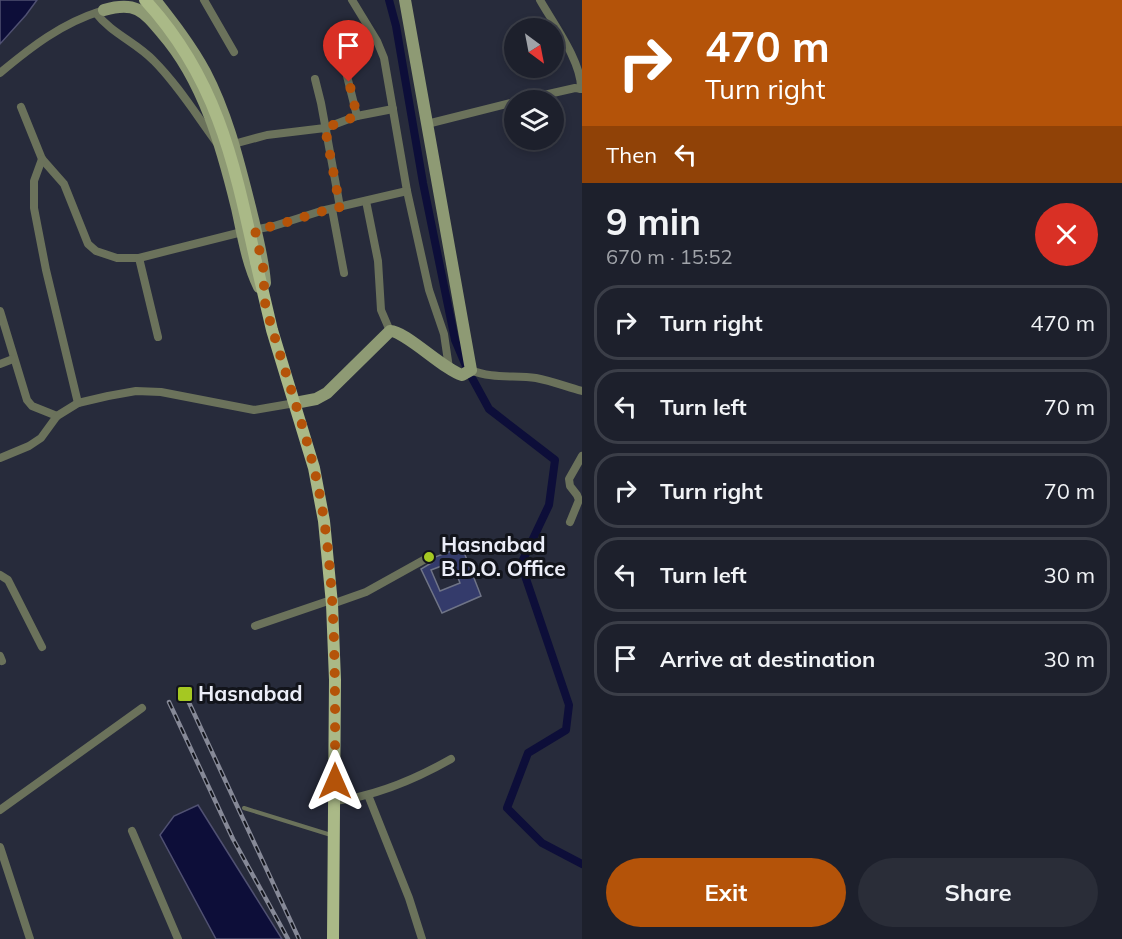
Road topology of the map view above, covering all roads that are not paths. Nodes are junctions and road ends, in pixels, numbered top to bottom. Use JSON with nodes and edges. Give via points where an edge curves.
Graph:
{"nodes":[{"id":1,"x":145,"y":0,"type":"edge"},
{"id":2,"x":155,"y":0,"type":"edge"},
{"id":3,"x":204,"y":0,"type":"edge"},
{"id":4,"x":352,"y":0,"type":"edge"},
{"id":5,"x":405,"y":0,"type":"edge"},
{"id":6,"x":540,"y":0,"type":"edge"},
{"id":7,"x":102,"y":8,"type":"edge"},
{"id":8,"x":234,"y":52,"type":"dead end"},
{"id":9,"x":345,"y":68,"type":"dead end"},
{"id":10,"x":0,"y":73,"type":"edge"},
{"id":11,"x":315,"y":79,"type":"dead end"},
{"id":12,"x":582,"y":89,"type":"edge"},
{"id":13,"x":564,"y":90,"type":"edge"},
{"id":14,"x":504,"y":105,"type":"edge"},
{"id":15,"x":21,"y":107,"type":"dead end"},
{"id":16,"x":393,"y":110,"type":"junction"},
{"id":17,"x":357,"y":116,"type":"junction"},
{"id":18,"x":427,"y":124,"type":"junction"},
{"id":19,"x":325,"y":128,"type":"junction"},
{"id":20,"x":233,"y":144,"type":"junction"},
{"id":21,"x":219,"y":147,"type":"junction"},
{"id":22,"x":42,"y":159,"type":"junction"},
{"id":23,"x":407,"y":191,"type":"junction"},
{"id":24,"x":366,"y":201,"type":"junction"},
{"id":25,"x":336,"y":208,"type":"junction"},
{"id":26,"x":255,"y":230,"type":"junction"},
{"id":27,"x":242,"y":232,"type":"junction"},
{"id":28,"x":139,"y":258,"type":"junction"},
{"id":29,"x":344,"y":273,"type":"dead end"},
{"id":30,"x":264,"y":299,"type":"junction"},
{"id":31,"x":0,"y":311,"type":"edge"},
{"id":32,"x":390,"y":332,"type":"junction"},
{"id":33,"x":158,"y":336,"type":"dead end"},
{"id":34,"x":13,"y":359,"type":"junction"},
{"id":35,"x":0,"y":364,"type":"edge"},
{"id":36,"x":449,"y":369,"type":"junction"},
{"id":37,"x":471,"y":370,"type":"junction"},
{"id":38,"x":582,"y":391,"type":"edge"},
{"id":39,"x":78,"y":403,"type":"junction"},
{"id":40,"x":296,"y":403,"type":"junction"},
{"id":41,"x":57,"y":416,"type":"junction"},
{"id":42,"x":582,"y":456,"type":"edge"},
{"id":43,"x":0,"y":458,"type":"edge"},
{"id":44,"x":570,"y":522,"type":"dead end"},
{"id":45,"x":429,"y":557,"type":"dead end"},
{"id":46,"x":0,"y":575,"type":"edge"},
{"id":47,"x":332,"y":602,"type":"junction"},
{"id":48,"x":255,"y":626,"type":"dead end"},
{"id":49,"x":42,"y":647,"type":"dead end"},
{"id":50,"x":142,"y":708,"type":"dead end"},
{"id":51,"x":451,"y":759,"type":"dead end"},
{"id":52,"x":368,"y":795,"type":"junction"},
{"id":53,"x":335,"y":801,"type":"junction"},
{"id":54,"x":244,"y":808,"type":"dead end"},
{"id":55,"x":0,"y":810,"type":"edge"},
{"id":56,"x":132,"y":831,"type":"dead end"},
{"id":57,"x":335,"y":836,"type":"junction"},
{"id":58,"x":0,"y":847,"type":"edge"},
{"id":59,"x":30,"y":939,"type":"edge"},
{"id":60,"x":178,"y":939,"type":"edge"},
{"id":61,"x":333,"y":939,"type":"edge"},
{"id":62,"x":422,"y":939,"type":"edge"}],
"edges":[{"from":1,"to":30,"type":"main road","bridge":true,"via":[[191,60],[218,117],[237,175]]},
{"from":2,"to":20,"type":"street","via":[[204,70]]},
{"from":3,"to":8,"type":"street"},
{"from":4,"to":16,"type":"street","via":[[384,58]]},
{"from":5,"to":18,"type":"street"},
{"from":6,"to":12,"type":"street","via":[[575,63]]},
{"from":7,"to":10,"type":"street","via":[[52,33]]},
{"from":7,"to":21,"type":"street","via":[[106,26],[155,61]]},
{"from":7,"to":21,"type":"street","via":[[137,8],[167,39],[200,92]]},
{"from":9,"to":17,"type":"street"},
{"from":11,"to":19,"type":"street"},
{"from":12,"to":13,"type":"street"},
{"from":14,"to":18,"type":"street"},
{"from":15,"to":22,"type":"street"},
{"from":16,"to":17,"type":"street"},
{"from":16,"to":23,"type":"street"},
{"from":17,"to":19,"type":"street"},
{"from":18,"to":37,"type":"street"},
{"from":19,"to":20,"type":"street","via":[[267,135]]},
{"from":19,"to":25,"type":"street"},
{"from":20,"to":21,"type":"street"},
{"from":20,"to":26,"type":"street"},
{"from":21,"to":27,"type":"street"},
{"from":22,"to":28,"type":"street","via":[[64,184],[88,244],[117,258]]},
{"from":22,"to":39,"type":"street","via":[[34,181],[34,208]]},
{"from":23,"to":24,"type":"street"},
{"from":23,"to":36,"type":"street","via":[[429,290],[444,334]]},
{"from":24,"to":25,"type":"street"},
{"from":24,"to":32,"type":"street","via":[[378,261],[381,310]]},
{"from":25,"to":26,"type":"street"},
{"from":25,"to":29,"type":"street"},
{"from":26,"to":27,"type":"street"},
{"from":26,"to":30,"type":"street","via":[[264,272]]},
{"from":27,"to":28,"type":"street"},
{"from":27,"to":30,"type":"street","via":[[249,265]]},
{"from":28,"to":33,"type":"street"},
{"from":30,"to":40,"type":"main road"},
{"from":31,"to":34,"type":"street"},
{"from":32,"to":36,"type":"street","via":[[402,333]]},
{"from":32,"to":40,"type":"street","via":[[327,393]]},
{"from":34,"to":35,"type":"street"},
{"from":34,"to":41,"type":"street","via":[[27,400]]},
{"from":36,"to":37,"type":"street","via":[[462,375]]},
{"from":37,"to":38,"type":"street","via":[[489,376],[539,379]]},
{"from":39,"to":40,"type":"street","via":[[146,391],[241,409],[264,410]]},
{"from":39,"to":41,"type":"street"},
{"from":40,"to":47,"type":"main road","via":[[320,495]]},
{"from":41,"to":43,"type":"street","via":[[41,438]]},
{"from":42,"to":44,"type":"street","via":[[569,479],[579,500]]},
{"from":45,"to":47,"type":"street","via":[[366,592]]},
{"from":46,"to":49,"type":"street","via":[[8,580]]},
{"from":47,"to":48,"type":"street"},
{"from":47,"to":53,"type":"main road"},
{"from":50,"to":55,"type":"street"},
{"from":51,"to":52,"type":"street","via":[[416,778]]},
{"from":52,"to":53,"type":"street"},
{"from":52,"to":62,"type":"street","via":[[410,898]]},
{"from":53,"to":57,"type":"main road"},
{"from":54,"to":57,"type":"lane"},
{"from":56,"to":60,"type":"street"},
{"from":57,"to":61,"type":"main road"},
{"from":58,"to":59,"type":"street"}]}
